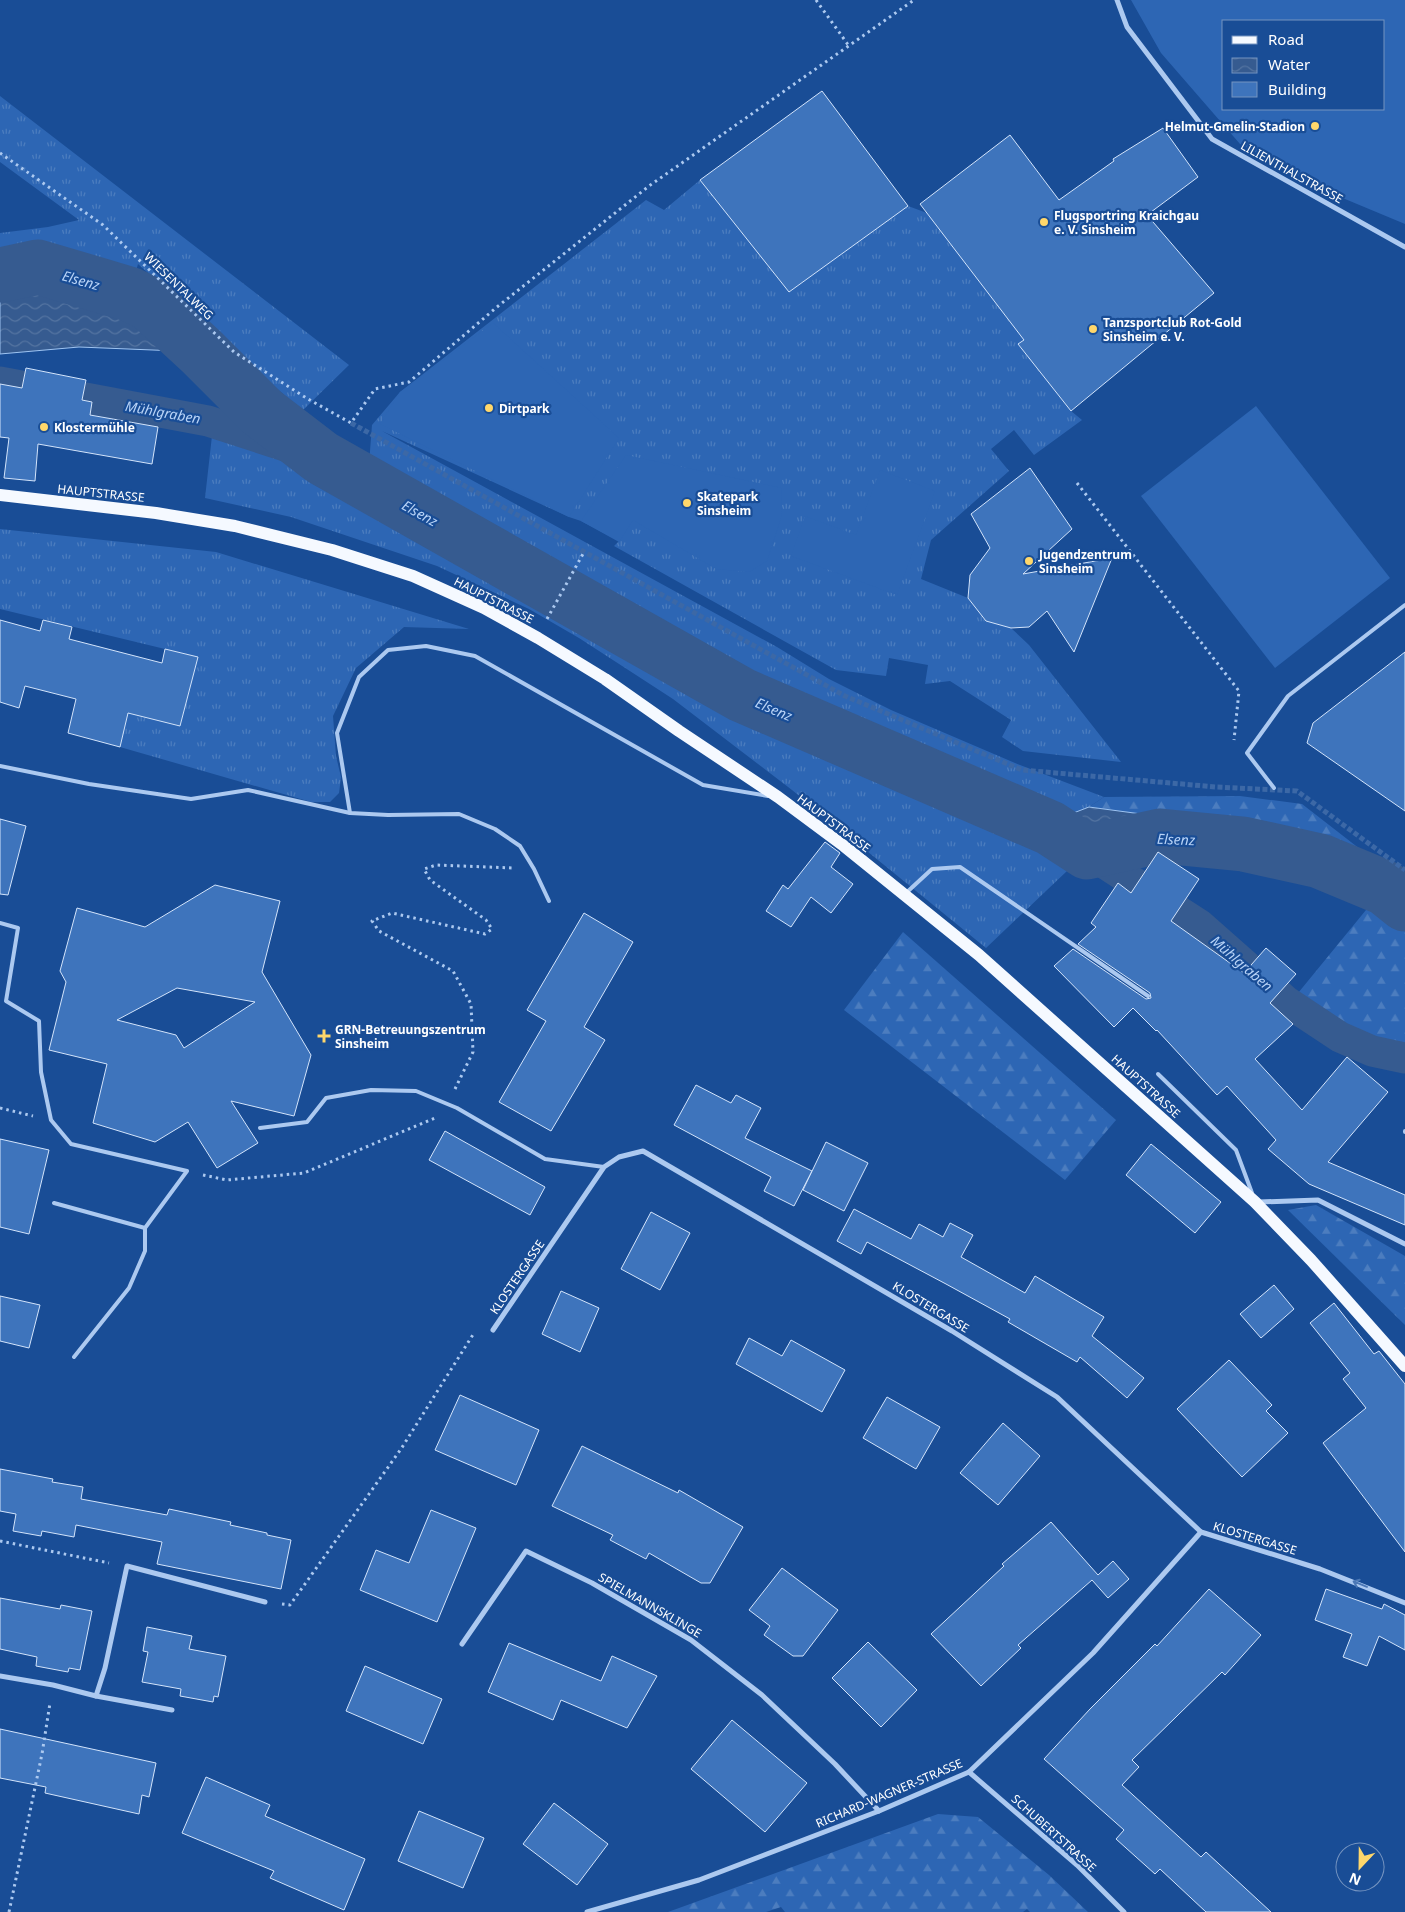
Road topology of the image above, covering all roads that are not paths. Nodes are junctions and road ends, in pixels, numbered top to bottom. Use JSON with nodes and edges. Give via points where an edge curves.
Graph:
{"nodes":[{"id":1,"x":1117,"y":0,"type":"edge"},
{"id":2,"x":1405,"y":247,"type":"edge"},
{"id":3,"x":0,"y":495,"type":"edge"},
{"id":4,"x":1405,"y":605,"type":"edge"},
{"id":5,"x":0,"y":766,"type":"edge"},
{"id":6,"x":1274,"y":788,"type":"dead end"},
{"id":7,"x":778,"y":797,"type":"junction"},
{"id":8,"x":350,"y":813,"type":"junction"},
{"id":9,"x":905,"y":895,"type":"junction"},
{"id":10,"x":548,"y":902,"type":"dead end"},
{"id":11,"x":0,"y":923,"type":"edge"},
{"id":12,"x":1148,"y":996,"type":"dead end"},
{"id":13,"x":1158,"y":1074,"type":"dead end"},
{"id":14,"x":260,"y":1128,"type":"dead end"},
{"id":15,"x":604,"y":1167,"type":"junction"},
{"id":16,"x":1255,"y":1202,"type":"junction"},
{"id":17,"x":54,"y":1204,"type":"dead end"},
{"id":18,"x":145,"y":1228,"type":"junction"},
{"id":19,"x":1405,"y":1244,"type":"edge"},
{"id":20,"x":493,"y":1330,"type":"road end"},
{"id":21,"x":74,"y":1357,"type":"dead end"},
{"id":22,"x":1405,"y":1366,"type":"edge"},
{"id":23,"x":1201,"y":1532,"type":"junction"},
{"id":24,"x":264,"y":1602,"type":"road end"},
{"id":25,"x":1405,"y":1603,"type":"edge"},
{"id":26,"x":462,"y":1644,"type":"dead end"},
{"id":27,"x":0,"y":1676,"type":"edge"},
{"id":28,"x":96,"y":1696,"type":"junction"},
{"id":29,"x":172,"y":1710,"type":"dead end"},
{"id":30,"x":969,"y":1772,"type":"junction"},
{"id":31,"x":879,"y":1811,"type":"junction"},
{"id":32,"x":587,"y":1912,"type":"edge"},
{"id":33,"x":1124,"y":1912,"type":"edge"}],
"edges":[{"from":1,"to":2,"type":"street","name":"LILIENTHALSTRASSE","via":[[1127,27],[1212,139]]},
{"from":3,"to":7,"type":"main road","name":"HAUPTSTRASSE","via":[[236,526],[332,550],[413,576],[484,608],[605,678]]},
{"from":4,"to":6,"type":"lane","via":[[1288,696],[1247,753]]},
{"from":5,"to":8,"type":"lane","via":[[191,800],[248,790]]},
{"from":7,"to":8,"type":"lane","via":[[703,785],[475,656],[426,646],[388,650],[359,677],[337,732]]},
{"from":7,"to":9,"type":"main road","name":"HAUPTSTRASSE"},
{"from":8,"to":10,"type":"lane","via":[[459,814],[495,829],[520,846]]},
{"from":9,"to":12,"type":"lane","via":[[932,868],[960,867]]},
{"from":9,"to":16,"type":"main road","name":"HAUPTSTRASSE","via":[[980,955]]},
{"from":11,"to":18,"type":"lane","via":[[18,928],[6,1000],[39,1021],[41,1072],[51,1120],[71,1144],[187,1171]]},
{"from":13,"to":16,"type":"lane","name":"HAUPTSTRASSE","via":[[1236,1150]]},
{"from":14,"to":15,"type":"lane","via":[[307,1122],[326,1098],[371,1090],[416,1091],[457,1108],[545,1159]]},
{"from":15,"to":20,"type":"street","name":"KLOSTERGASSE"},
{"from":15,"to":23,"type":"street","name":"KLOSTERGASSE","via":[[619,1157],[643,1151],[952,1331],[1057,1397]]},
{"from":16,"to":19,"type":"street","via":[[1318,1200]]},
{"from":16,"to":22,"type":"main road","name":"HAUPTSTRASSE"},
{"from":17,"to":18,"type":"lane"},
{"from":18,"to":21,"type":"lane","via":[[145,1251],[129,1288]]},
{"from":25,"to":23,"type":"street","name":"KLOSTERGASSE","one_way":true,"via":[[1320,1568]]},
{"from":23,"to":30,"type":"street","name":"RICHARD-WAGNER-STRASSE","via":[[1093,1653]]},
{"from":24,"to":28,"type":"street","via":[[127,1566]]},
{"from":26,"to":31,"type":"street","name":"SPIELMANNSKLINGE","via":[[526,1551],[592,1583],[692,1640],[762,1695]]},
{"from":27,"to":28,"type":"street"},
{"from":28,"to":29,"type":"street"},
{"from":30,"to":31,"type":"street","name":"RICHARD-WAGNER-STRASSE"},
{"from":30,"to":33,"type":"street","name":"SCHUBERTSTRASSE","via":[[1077,1865]]},
{"from":31,"to":32,"type":"street","name":"RICHARD-WAGNER-STRASSE","via":[[699,1880]]}]}
